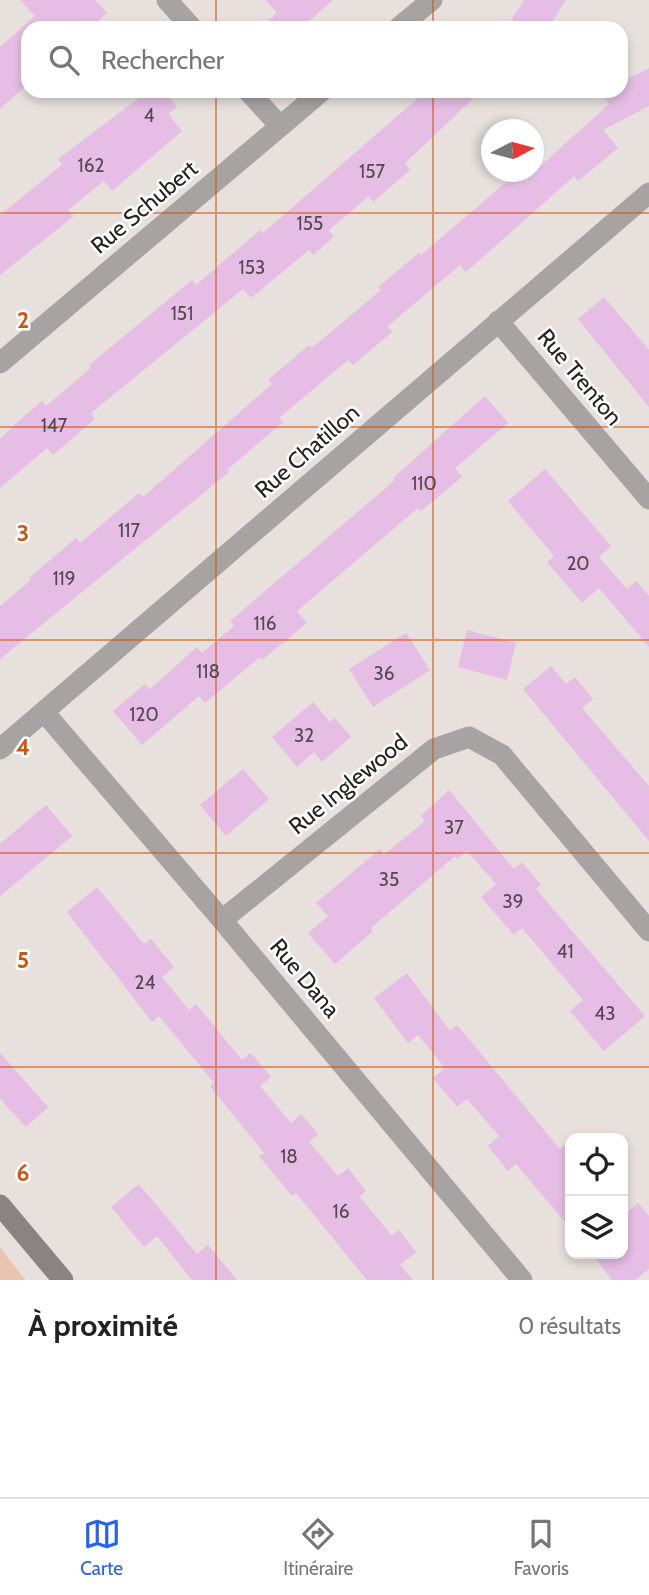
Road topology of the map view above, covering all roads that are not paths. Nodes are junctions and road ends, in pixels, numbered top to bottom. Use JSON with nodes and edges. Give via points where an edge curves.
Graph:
{"nodes":[{"id":1,"x":167,"y":0,"type":"edge"},
{"id":2,"x":432,"y":0,"type":"edge"},
{"id":3,"x":186,"y":21,"type":"edge"},
{"id":4,"x":406,"y":21,"type":"edge"},
{"id":5,"x":254,"y":98,"type":"edge"},
{"id":6,"x":313,"y":98,"type":"edge"},
{"id":7,"x":279,"y":126,"type":"junction"},
{"id":8,"x":649,"y":193,"type":"edge"},
{"id":9,"x":498,"y":321,"type":"junction"},
{"id":10,"x":0,"y":363,"type":"edge"},
{"id":11,"x":649,"y":499,"type":"edge"},
{"id":12,"x":44,"y":712,"type":"junction"},
{"id":13,"x":0,"y":749,"type":"edge"},
{"id":14,"x":222,"y":920,"type":"junction"},
{"id":15,"x":649,"y":931,"type":"edge"},
{"id":16,"x":0,"y":1205,"type":"edge"},
{"id":17,"x":63,"y":1280,"type":"edge"},
{"id":18,"x":522,"y":1280,"type":"edge"}],
"edges":[{"from":1,"to":3,"type":"street"},
{"from":2,"to":4,"type":"street"},
{"from":5,"to":7,"type":"street"},
{"from":6,"to":7,"type":"street","name":"Rue Schubert"},
{"from":7,"to":10,"type":"street","name":"Rue Schubert"},
{"from":8,"to":9,"type":"street","name":"Rue Chatillon"},
{"from":9,"to":11,"type":"street","name":"Rue Trenton"},
{"from":9,"to":12,"type":"street","name":"Rue Chatillon"},
{"from":12,"to":13,"type":"street","name":"Rue Chatillon"},
{"from":12,"to":14,"type":"street","name":"Rue Dana"},
{"from":14,"to":15,"type":"street","name":"Rue Inglewood","via":[[434,748],[470,737],[502,755]]},
{"from":14,"to":18,"type":"street","name":"Rue Dana"},
{"from":16,"to":17,"type":"street"}]}
